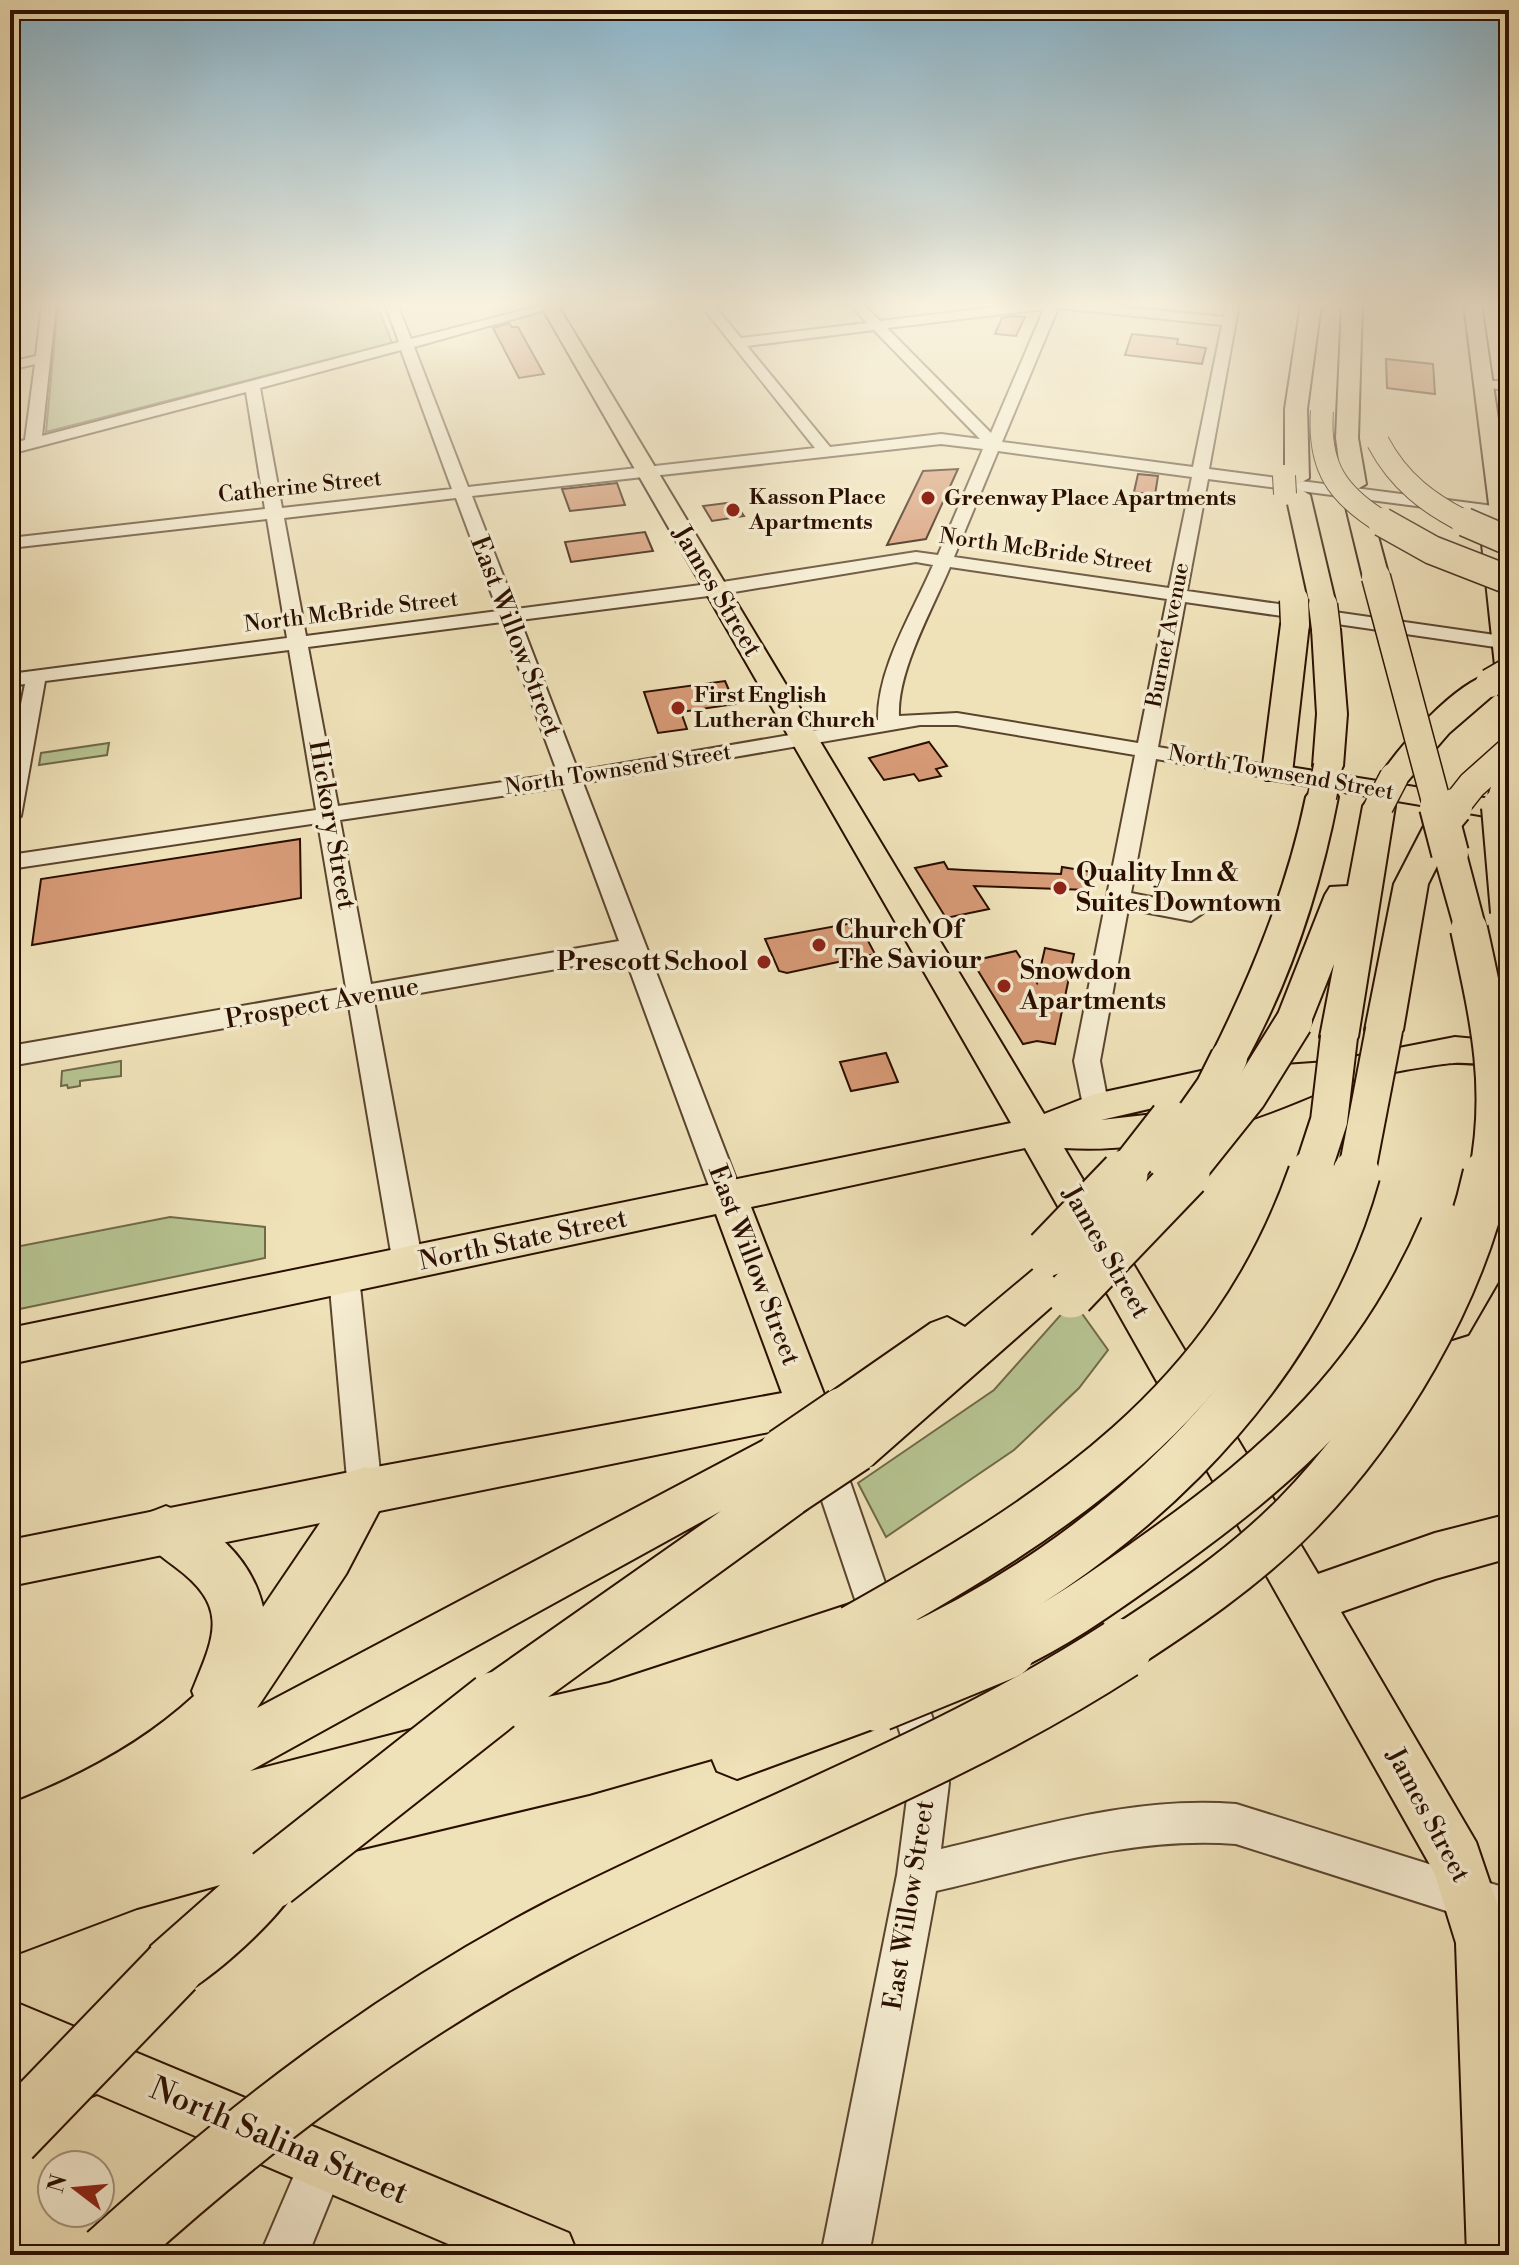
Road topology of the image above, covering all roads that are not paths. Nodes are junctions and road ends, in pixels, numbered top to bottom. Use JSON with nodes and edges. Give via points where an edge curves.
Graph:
{"nodes":[{"id":1,"x":37,"y":410,"type":"edge"},
{"id":2,"x":161,"y":410,"type":"edge"},
{"id":3,"x":257,"y":410,"type":"edge"},
{"id":4,"x":430,"y":410,"type":"edge"},
{"id":5,"x":612,"y":410,"type":"edge"},
{"id":6,"x":791,"y":410,"type":"edge"},
{"id":7,"x":960,"y":410,"type":"edge"},
{"id":8,"x":1009,"y":410,"type":"edge"},
{"id":9,"x":1212,"y":410,"type":"edge"},
{"id":10,"x":1296,"y":410,"type":"edge"},
{"id":11,"x":1322,"y":410,"type":"edge"},
{"id":12,"x":1348,"y":410,"type":"edge"},
{"id":13,"x":1487,"y":410,"type":"edge"},
{"id":14,"x":1375,"y":416,"type":"dead end"},
{"id":15,"x":33,"y":443,"type":"junction"},
{"id":16,"x":994,"y":445,"type":"junction"},
{"id":17,"x":10,"y":449,"type":"edge"},
{"id":18,"x":825,"y":451,"type":"junction"},
{"id":19,"x":646,"y":471,"type":"junction"},
{"id":20,"x":1199,"y":474,"type":"junction"},
{"id":21,"x":1291,"y":486,"type":"junction"},
{"id":22,"x":461,"y":491,"type":"junction"},
{"id":23,"x":276,"y":512,"type":"junction"},
{"id":24,"x":1506,"y":517,"type":"edge"},
{"id":25,"x":1509,"y":541,"type":"edge"},
{"id":26,"x":10,"y":543,"type":"edge"},
{"id":27,"x":945,"y":559,"type":"junction"},
{"id":28,"x":1509,"y":580,"type":"edge"},
{"id":29,"x":716,"y":589,"type":"junction"},
{"id":30,"x":1176,"y":594,"type":"junction"},
{"id":31,"x":508,"y":617,"type":"junction"},
{"id":32,"x":300,"y":643,"type":"junction"},
{"id":33,"x":1507,"y":643,"type":"edge"},
{"id":34,"x":36,"y":677,"type":"junction"},
{"id":35,"x":1503,"y":677,"type":"edge"},
{"id":36,"x":10,"y":680,"type":"edge"},
{"id":37,"x":20,"y":713,"type":"edge"},
{"id":38,"x":889,"y":724,"type":"junction"},
{"id":39,"x":805,"y":739,"type":"junction"},
{"id":40,"x":1146,"y":751,"type":"junction"},
{"id":41,"x":1509,"y":752,"type":"edge"},
{"id":42,"x":1277,"y":773,"type":"junction"},
{"id":43,"x":1509,"y":775,"type":"edge"},
{"id":44,"x":570,"y":779,"type":"junction"},
{"id":45,"x":1386,"y":792,"type":"junction"},
{"id":46,"x":1509,"y":811,"type":"edge"},
{"id":47,"x":329,"y":815,"type":"junction"},
{"id":48,"x":10,"y":816,"type":"edge"},
{"id":49,"x":10,"y":862,"type":"edge"},
{"id":50,"x":1120,"y":899,"type":"junction"},
{"id":51,"x":1191,"y":913,"type":"dead end"},
{"id":52,"x":1489,"y":921,"type":"edge"},
{"id":53,"x":634,"y":947,"type":"junction"},
{"id":54,"x":363,"y":996,"type":"junction"},
{"id":55,"x":1509,"y":1055,"type":"edge"},
{"id":56,"x":10,"y":1056,"type":"edge"},
{"id":57,"x":1333,"y":1056,"type":"junction"},
{"id":58,"x":1095,"y":1108,"type":"junction"},
{"id":59,"x":1036,"y":1132,"type":"junction"},
{"id":60,"x":1509,"y":1196,"type":"edge"},
{"id":61,"x":728,"y":1197,"type":"junction"},
{"id":62,"x":408,"y":1264,"type":"junction"},
{"id":63,"x":1060,"y":1273,"type":"junction"},
{"id":64,"x":344,"y":1277,"type":"junction"},
{"id":65,"x":10,"y":1346,"type":"edge"},
{"id":66,"x":1411,"y":1370,"type":"junction"},
{"id":67,"x":836,"y":1422,"type":"junction"},
{"id":68,"x":787,"y":1472,"type":"junction"},
{"id":69,"x":365,"y":1490,"type":"junction"},
{"id":70,"x":166,"y":1530,"type":"junction"},
{"id":71,"x":1509,"y":1536,"type":"edge"},
{"id":72,"x":10,"y":1563,"type":"edge"},
{"id":73,"x":1309,"y":1600,"type":"junction"},
{"id":74,"x":869,"y":1665,"type":"junction"},
{"id":75,"x":192,"y":1732,"type":"junction"},
{"id":76,"x":10,"y":1833,"type":"edge"},
{"id":77,"x":10,"y":1860,"type":"edge"},
{"id":78,"x":918,"y":1875,"type":"junction"},
{"id":79,"x":10,"y":1877,"type":"edge"},
{"id":80,"x":1490,"y":1904,"type":"edge"},
{"id":81,"x":10,"y":1926,"type":"edge"},
{"id":82,"x":10,"y":2028,"type":"edge"},
{"id":83,"x":10,"y":2071,"type":"edge"},
{"id":84,"x":120,"y":2072,"type":"junction"},
{"id":85,"x":10,"y":2137,"type":"edge"},
{"id":86,"x":323,"y":2161,"type":"junction"},
{"id":87,"x":108,"y":2255,"type":"edge"},
{"id":88,"x":284,"y":2255,"type":"edge"},
{"id":89,"x":547,"y":2255,"type":"edge"},
{"id":90,"x":845,"y":2255,"type":"edge"},
{"id":91,"x":1498,"y":2255,"type":"edge"}],
"edges":[{"from":1,"to":15,"type":"street"},
{"from":2,"to":15,"type":"street"},
{"from":3,"to":23,"type":"street","name":"Hickory Street"},
{"from":4,"to":22,"type":"street","name":"East Willow Street"},
{"from":5,"to":19,"type":"main road","name":"James Street"},
{"from":6,"to":18,"type":"street"},
{"from":7,"to":16,"type":"street"},
{"from":8,"to":16,"type":"street"},
{"from":9,"to":20,"type":"street","name":"Burnet Avenue"},
{"from":10,"to":21,"type":"highway"},
{"from":11,"to":28,"type":"highway","bridge":true,"via":[[1324,461],[1359,505],[1418,544]]},
{"from":12,"to":52,"type":"highway","bridge":true,"via":[[1355,494],[1376,577]]},
{"from":13,"to":24,"type":"main road"},
{"from":14,"to":25,"type":"highway","bridge":true,"via":[[1378,442],[1396,474],[1425,499]]},
{"from":15,"to":17,"type":"street"},
{"from":16,"to":18,"type":"street","name":"Catherine Street","via":[[934,439]]},
{"from":16,"to":20,"type":"street","name":"Catherine Street"},
{"from":16,"to":27,"type":"street"},
{"from":18,"to":19,"type":"street","name":"Catherine Street"},
{"from":19,"to":22,"type":"street","name":"Catherine Street"},
{"from":19,"to":29,"type":"main road","name":"James Street"},
{"from":20,"to":24,"type":"street","name":"Catherine Street"},
{"from":20,"to":30,"type":"street","name":"Burnet Avenue"},
{"from":21,"to":42,"type":"highway","via":[[1294,612]]},
{"from":21,"to":63,"type":"highway","bridge":true,"via":[[1324,617],[1332,714],[1317,827],[1275,953],[1217,1061],[1214,1088],[1169,1153],[1089,1248]]},
{"from":22,"to":23,"type":"street","name":"Catherine Street"},
{"from":22,"to":31,"type":"street","name":"East Willow Street"},
{"from":23,"to":26,"type":"street","name":"Catherine Street"},
{"from":23,"to":32,"type":"street","name":"Hickory Street"},
{"from":24,"to":33,"type":"main road","via":[[1491,525]]},
{"from":27,"to":29,"type":"street","name":"North McBride Street","via":[[901,559]]},
{"from":27,"to":30,"type":"street","name":"North McBride Street"},
{"from":27,"to":38,"type":"street","via":[[894,678]]},
{"from":29,"to":31,"type":"street","name":"North McBride Street"},
{"from":29,"to":39,"type":"main road","name":"James Street"},
{"from":30,"to":33,"type":"street","name":"North McBride Street"},
{"from":30,"to":40,"type":"street","name":"Burnet Avenue"},
{"from":31,"to":32,"type":"street","name":"North McBride Street"},
{"from":31,"to":44,"type":"street","name":"East Willow Street"},
{"from":32,"to":34,"type":"street","name":"North McBride Street"},
{"from":32,"to":47,"type":"street","name":"Hickory Street"},
{"from":33,"to":35,"type":"main road"},
{"from":34,"to":36,"type":"street","name":"North McBride Street"},
{"from":34,"to":37,"type":"street"},
{"from":35,"to":45,"type":"highway","via":[[1453,710],[1421,741]]},
{"from":37,"to":48,"type":"street"},
{"from":38,"to":39,"type":"street","name":"North Townsend Street"},
{"from":38,"to":40,"type":"street","name":"North Townsend Street","via":[[942,718]]},
{"from":39,"to":44,"type":"street","name":"North Townsend Street"},
{"from":39,"to":59,"type":"main road","name":"James Street"},
{"from":40,"to":42,"type":"street","name":"North Townsend Street"},
{"from":40,"to":50,"type":"street","name":"Burnet Avenue"},
{"from":41,"to":74,"type":"highway","bridge":true,"via":[[1443,820],[1411,884],[1372,1101],[1335,1236],[1288,1324],[1244,1388],[1196,1446],[1082,1548],[933,1643]]},
{"from":42,"to":46,"type":"main road","name":"North Townsend Street"},
{"from":43,"to":52,"type":"highway","bridge":true,"via":[[1499,809]]},
{"from":44,"to":47,"type":"street","name":"North Townsend Street"},
{"from":44,"to":53,"type":"street","name":"East Willow Street"},
{"from":45,"to":57,"type":"highway"},
{"from":45,"to":63,"type":"highway","bridge":true,"via":[[1352,866],[1318,966],[1275,1058],[1141,1223]]},
{"from":47,"to":49,"type":"street","name":"North Townsend Street"},
{"from":47,"to":54,"type":"street","name":"Hickory Street"},
{"from":50,"to":51,"type":"street"},
{"from":50,"to":58,"type":"street","name":"Burnet Avenue","via":[[1087,1061]]},
{"from":52,"to":66,"type":"highway","bridge":true,"via":[[1496,1074],[1489,1175],[1432,1332]]},
{"from":52,"to":74,"type":"highway","bridge":true,"via":[[1465,1170],[1432,1262],[1369,1366],[1300,1441],[1200,1525],[1105,1591],[966,1667]]},
{"from":53,"to":54,"type":"street","name":"Prospect Avenue"},
{"from":53,"to":61,"type":"street","name":"East Willow Street"},
{"from":54,"to":56,"type":"street","name":"Prospect Avenue"},
{"from":54,"to":62,"type":"street","name":"Hickory Street"},
{"from":55,"to":57,"type":"main road","name":"North State Street","via":[[1472,1051]]},
{"from":57,"to":58,"type":"main road","name":"North State Street"},
{"from":57,"to":59,"type":"main road","name":"North State Street","via":[[1263,1105],[1113,1137]]},
{"from":57,"to":74,"type":"highway","bridge":true,"via":[[1327,1131],[1291,1234],[1263,1287],[1177,1405],[1072,1496],[971,1564]]},
{"from":58,"to":59,"type":"main road","name":"North State Street"},
{"from":59,"to":61,"type":"main road","name":"North State Street"},
{"from":59,"to":73,"type":"main road","name":"James Street"},
{"from":60,"to":66,"type":"highway","via":[[1468,1300]]},
{"from":61,"to":62,"type":"main road","name":"North State Street"},
{"from":61,"to":67,"type":"main road","name":"East Willow Street"},
{"from":62,"to":64,"type":"main road","name":"North State Street"},
{"from":63,"to":67,"type":"highway","via":[[1017,1348],[955,1390]]},
{"from":64,"to":65,"type":"main road","name":"North State Street"},
{"from":64,"to":69,"type":"street"},
{"from":66,"to":87,"type":"highway","bridge":true,"via":[[1356,1448],[1282,1530],[1191,1605],[1072,1684],[556,1931],[399,2025],[282,2108],[170,2197]]},
{"from":67,"to":68,"type":"highway","bridge":true},
{"from":67,"to":69,"type":"main road"},
{"from":67,"to":78,"type":"street","name":"East Willow Street","via":[[924,1748],[929,1783]]},
{"from":68,"to":77,"type":"highway","via":[[139,1801]]},
{"from":68,"to":85,"type":"highway","bridge":true,"via":[[272,1878],[173,1968]]},
{"from":69,"to":70,"type":"main road"},
{"from":69,"to":75,"type":"highway","via":[[345,1531],[267,1646],[219,1709]]},
{"from":70,"to":72,"type":"main road"},
{"from":70,"to":75,"type":"highway","via":[[217,1568],[231,1586],[237,1606],[238,1638],[231,1665]]},
{"from":71,"to":73,"type":"main road"},
{"from":73,"to":80,"type":"main road","name":"James Street","via":[[1457,1861]]},
{"from":74,"to":79,"type":"highway","via":[[609,1710],[414,1755],[171,1821]]},
{"from":74,"to":81,"type":"highway","via":[[741,1750],[589,1766],[315,1830],[137,1879]]},
{"from":75,"to":76,"type":"highway","via":[[122,1781]]},
{"from":78,"to":80,"type":"street","via":[[1132,1827],[1204,1819],[1236,1824]]},
{"from":78,"to":90,"type":"street","name":"East Willow Street"},
{"from":80,"to":91,"type":"main road","name":"James Street","via":[[1483,1943]]},
{"from":82,"to":84,"type":"main road","name":"North Salina Street"},
{"from":83,"to":84,"type":"main road"},
{"from":84,"to":86,"type":"main road","name":"North Salina Street"},
{"from":86,"to":88,"type":"street"},
{"from":86,"to":89,"type":"main road","name":"North Salina Street"}]}
